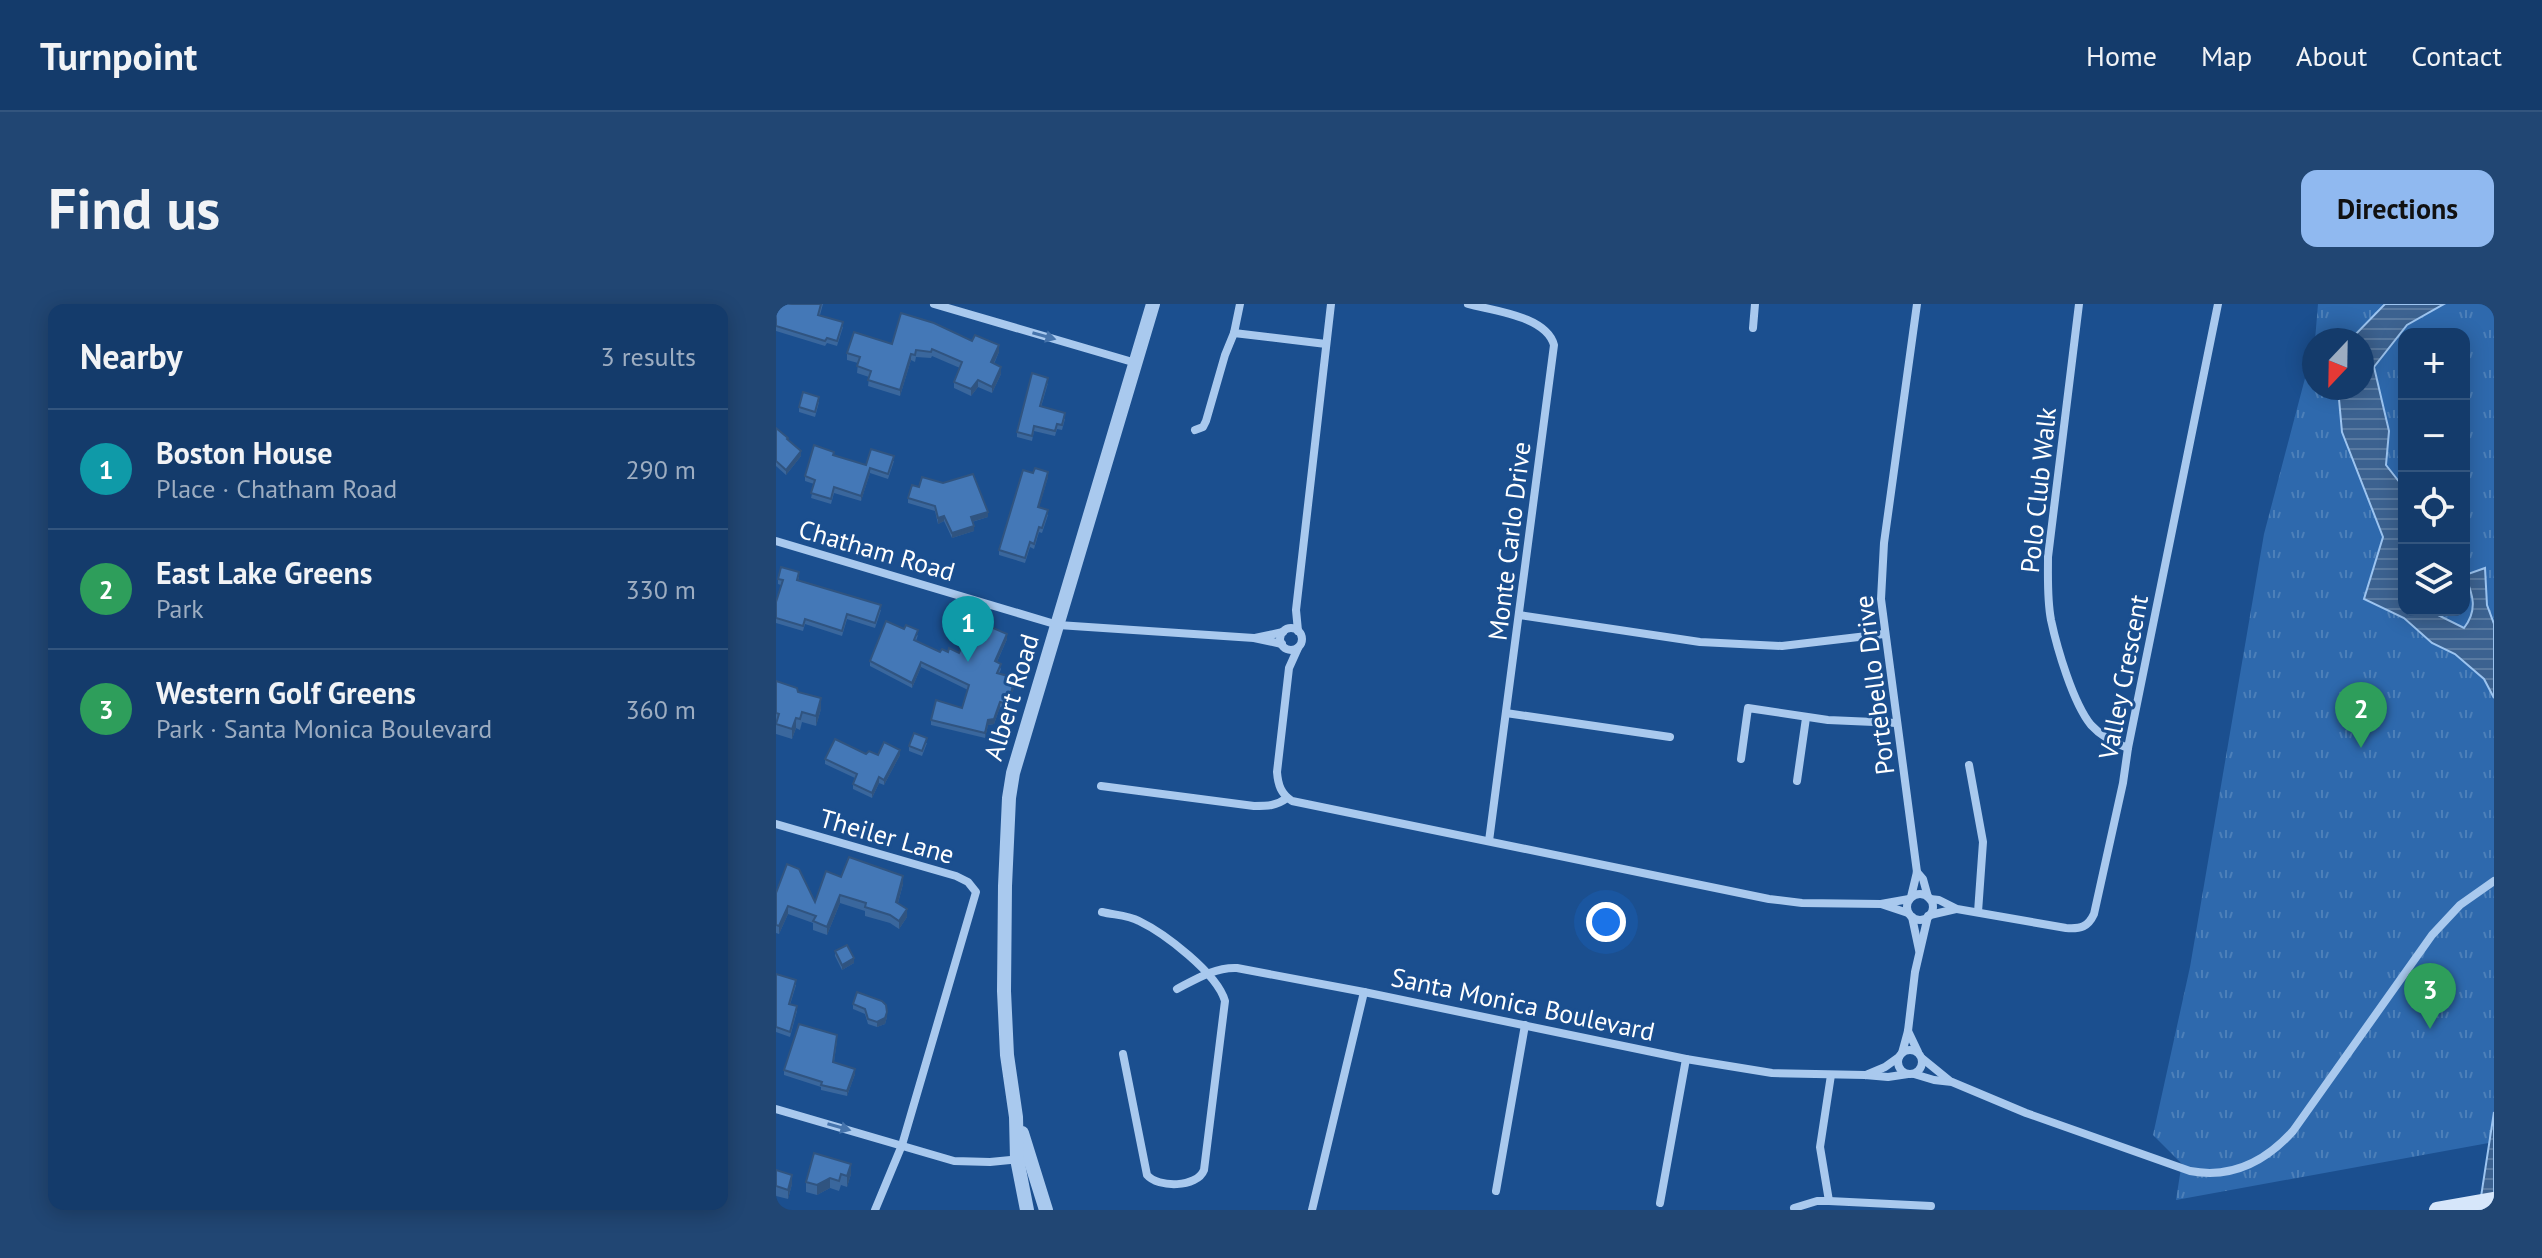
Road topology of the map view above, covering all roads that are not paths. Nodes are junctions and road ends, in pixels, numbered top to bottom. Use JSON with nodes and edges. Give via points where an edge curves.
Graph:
{"nodes":[{"id":1,"x":934,"y":304,"type":"edge"},
{"id":2,"x":1153,"y":304,"type":"edge"},
{"id":3,"x":1240,"y":304,"type":"edge"},
{"id":4,"x":1331,"y":304,"type":"edge"},
{"id":5,"x":1468,"y":304,"type":"edge"},
{"id":6,"x":1755,"y":304,"type":"edge"},
{"id":7,"x":1917,"y":304,"type":"edge"},
{"id":8,"x":2079,"y":304,"type":"edge"},
{"id":9,"x":2218,"y":304,"type":"edge"},
{"id":10,"x":1753,"y":328,"type":"dead end"},
{"id":11,"x":1234,"y":333,"type":"junction"},
{"id":12,"x":1326,"y":344,"type":"junction"},
{"id":13,"x":1136,"y":363,"type":"junction"},
{"id":14,"x":1195,"y":430,"type":"dead end"},
{"id":15,"x":776,"y":541,"type":"edge"},
{"id":16,"x":1296,"y":610,"type":"junction"},
{"id":17,"x":1519,"y":615,"type":"junction"},
{"id":18,"x":1058,"y":625,"type":"junction"},
{"id":19,"x":1284,"y":631,"type":"junction"},
{"id":20,"x":1298,"y":631,"type":"junction"},
{"id":21,"x":1884,"y":634,"type":"junction"},
{"id":22,"x":1254,"y":638,"type":"junction"},
{"id":23,"x":1283,"y":646,"type":"junction"},
{"id":24,"x":1298,"y":648,"type":"junction"},
{"id":25,"x":1289,"y":668,"type":"junction"},
{"id":26,"x":1506,"y":713,"type":"junction"},
{"id":27,"x":1806,"y":718,"type":"junction"},
{"id":28,"x":1897,"y":723,"type":"junction"},
{"id":29,"x":1670,"y":737,"type":"dead end"},
{"id":30,"x":2128,"y":748,"type":"junction"},
{"id":31,"x":1741,"y":759,"type":"dead end"},
{"id":32,"x":1969,"y":765,"type":"dead end"},
{"id":33,"x":1797,"y":781,"type":"dead end"},
{"id":34,"x":1101,"y":786,"type":"dead end"},
{"id":35,"x":1287,"y":798,"type":"junction"},
{"id":36,"x":776,"y":824,"type":"edge"},
{"id":37,"x":1489,"y":841,"type":"junction"},
{"id":38,"x":1917,"y":872,"type":"junction"},
{"id":39,"x":2494,"y":881,"type":"edge"},
{"id":40,"x":1910,"y":898,"type":"junction"},
{"id":41,"x":1929,"y":898,"type":"junction"},
{"id":42,"x":1881,"y":904,"type":"junction"},
{"id":43,"x":1957,"y":909,"type":"junction"},
{"id":44,"x":1102,"y":912,"type":"dead end"},
{"id":45,"x":1978,"y":912,"type":"junction"},
{"id":46,"x":1910,"y":915,"type":"junction"},
{"id":47,"x":1929,"y":916,"type":"junction"},
{"id":48,"x":1919,"y":951,"type":"junction"},
{"id":49,"x":1207,"y":974,"type":"junction"},
{"id":50,"x":1177,"y":989,"type":"dead end"},
{"id":51,"x":1364,"y":992,"type":"junction"},
{"id":52,"x":1525,"y":1025,"type":"junction"},
{"id":53,"x":1908,"y":1031,"type":"junction"},
{"id":54,"x":1123,"y":1054,"type":"dead end"},
{"id":55,"x":1900,"y":1055,"type":"junction"},
{"id":56,"x":1920,"y":1056,"type":"junction"},
{"id":57,"x":1686,"y":1059,"type":"junction"},
{"id":58,"x":1911,"y":1074,"type":"junction"},
{"id":59,"x":1831,"y":1075,"type":"junction"},
{"id":60,"x":1865,"y":1075,"type":"junction"},
{"id":61,"x":1952,"y":1082,"type":"junction"},
{"id":62,"x":776,"y":1109,"type":"edge"},
{"id":63,"x":902,"y":1145,"type":"junction"},
{"id":64,"x":1023,"y":1158,"type":"junction"},
{"id":65,"x":1496,"y":1191,"type":"dead end"},
{"id":66,"x":2494,"y":1200,"type":"edge"},
{"id":67,"x":1829,"y":1201,"type":"junction"},
{"id":68,"x":1660,"y":1203,"type":"dead end"},
{"id":69,"x":1931,"y":1206,"type":"dead end"},
{"id":70,"x":1313,"y":1207,"type":"edge"},
{"id":71,"x":1794,"y":1208,"type":"dead end"},
{"id":72,"x":875,"y":1210,"type":"edge"},
{"id":73,"x":1027,"y":1210,"type":"edge"},
{"id":74,"x":1046,"y":1210,"type":"edge"},
{"id":75,"x":2437,"y":1210,"type":"edge"}],
"edges":[{"from":1,"to":13,"type":"street","one_way":true},
{"from":2,"to":13,"type":"street","name":"Albert Road"},
{"from":3,"to":11,"type":"street"},
{"from":4,"to":12,"type":"street"},
{"from":5,"to":17,"type":"street","name":"Monte Carlo Drive","via":[[1532,322],[1551,335],[1554,345]]},
{"from":6,"to":10,"type":"street"},
{"from":7,"to":21,"type":"street","name":"Portebello Drive","via":[[1884,543]]},
{"from":8,"to":30,"type":"street","name":"Polo Club Walk","via":[[2048,557],[2049,606],[2084,715],[2102,735]]},
{"from":9,"to":30,"type":"street","name":"Valley Crescent"},
{"from":11,"to":12,"type":"street"},
{"from":11,"to":14,"type":"street","via":[[1206,421]]},
{"from":12,"to":16,"type":"street"},
{"from":13,"to":18,"type":"street","name":"Albert Road"},
{"from":15,"to":18,"type":"street","name":"Chatham Road"},
{"from":16,"to":19,"type":"street"},
{"from":16,"to":20,"type":"street"},
{"from":17,"to":21,"type":"street","via":[[1700,642],[1782,646]]},
{"from":17,"to":26,"type":"street","name":"Monte Carlo Drive"},
{"from":18,"to":22,"type":"street","name":"Chatham Road"},
{"from":18,"to":64,"type":"street","name":"Albert Road","via":[[1013,773],[1006,822],[1007,1055]]},
{"from":19,"to":20,"type":"street"},
{"from":19,"to":22,"type":"street"},
{"from":19,"to":23,"type":"street"},
{"from":20,"to":24,"type":"street"},
{"from":21,"to":28,"type":"street","name":"Portebello Drive"},
{"from":22,"to":23,"type":"street"},
{"from":23,"to":24,"type":"street"},
{"from":23,"to":25,"type":"street"},
{"from":24,"to":25,"type":"street"},
{"from":25,"to":35,"type":"street","via":[[1277,772]]},
{"from":26,"to":29,"type":"street"},
{"from":26,"to":37,"type":"street","name":"Monte Carlo Drive"},
{"from":27,"to":28,"type":"street"},
{"from":27,"to":31,"type":"street","via":[[1748,708]]},
{"from":27,"to":33,"type":"street"},
{"from":28,"to":38,"type":"street","name":"Portebello Drive"},
{"from":30,"to":45,"type":"street","name":"Valley Crescent","via":[[2090,923],[2066,928]]},
{"from":32,"to":45,"type":"street","via":[[1983,842]]},
{"from":34,"to":35,"type":"street","via":[[1254,806]]},
{"from":35,"to":37,"type":"street"},
{"from":36,"to":63,"type":"street","name":"Theiler Lane","via":[[956,876],[976,892]]},
{"from":37,"to":42,"type":"street","via":[[1769,899]]},
{"from":38,"to":40,"type":"street","name":"Portebello Drive"},
{"from":38,"to":41,"type":"street","name":"Portebello Drive"},
{"from":39,"to":61,"type":"street","name":"Santa Monica Boulevard","via":[[2460,905],[2432,935],[2293,1131],[2267,1156],[2239,1169],[2215,1174],[2190,1171]]},
{"from":40,"to":41,"type":"street"},
{"from":40,"to":42,"type":"street"},
{"from":40,"to":46,"type":"street"},
{"from":41,"to":43,"type":"street","name":"Valley Crescent"},
{"from":41,"to":47,"type":"street"},
{"from":42,"to":46,"type":"street"},
{"from":43,"to":45,"type":"street","name":"Valley Crescent"},
{"from":43,"to":47,"type":"street","name":"Valley Crescent"},
{"from":44,"to":49,"type":"street","via":[[1136,919],[1161,933]]},
{"from":46,"to":47,"type":"street","via":[[1920,920]]},
{"from":46,"to":48,"type":"street"},
{"from":47,"to":48,"type":"street"},
{"from":48,"to":53,"type":"street"},
{"from":49,"to":50,"type":"street","name":"Santa Monica Boulevard"},
{"from":49,"to":51,"type":"street","name":"Santa Monica Boulevard","via":[[1237,968]]},
{"from":49,"to":54,"type":"street","via":[[1225,1001],[1204,1170],[1198,1180],[1156,1183],[1147,1175]]},
{"from":51,"to":52,"type":"street","name":"Santa Monica Boulevard"},
{"from":51,"to":70,"type":"street"},
{"from":52,"to":57,"type":"street","name":"Santa Monica Boulevard"},
{"from":52,"to":65,"type":"street"},
{"from":53,"to":55,"type":"street"},
{"from":53,"to":56,"type":"street"},
{"from":55,"to":56,"type":"street","via":[[1913,1050]]},
{"from":55,"to":58,"type":"street","via":[[1899,1068]]},
{"from":55,"to":60,"type":"street","name":"Santa Monica Boulevard"},
{"from":56,"to":58,"type":"street","via":[[1921,1069]]},
{"from":56,"to":61,"type":"street","name":"Santa Monica Boulevard"},
{"from":57,"to":59,"type":"street","name":"Santa Monica Boulevard","via":[[1772,1073]]},
{"from":57,"to":68,"type":"street"},
{"from":58,"to":60,"type":"street","name":"Santa Monica Boulevard"},
{"from":58,"to":61,"type":"street","name":"Santa Monica Boulevard"},
{"from":59,"to":60,"type":"street","name":"Santa Monica Boulevard"},
{"from":59,"to":67,"type":"street","via":[[1820,1147]]},
{"from":62,"to":63,"type":"street","one_way":true},
{"from":63,"to":64,"type":"street","via":[[964,1162]]},
{"from":63,"to":72,"type":"street"},
{"from":64,"to":73,"type":"street","name":"Albert Road"},
{"from":64,"to":74,"type":"street","name":"Albert Road"},
{"from":66,"to":75,"type":"main road"},
{"from":67,"to":69,"type":"street"},
{"from":67,"to":71,"type":"street"}]}
